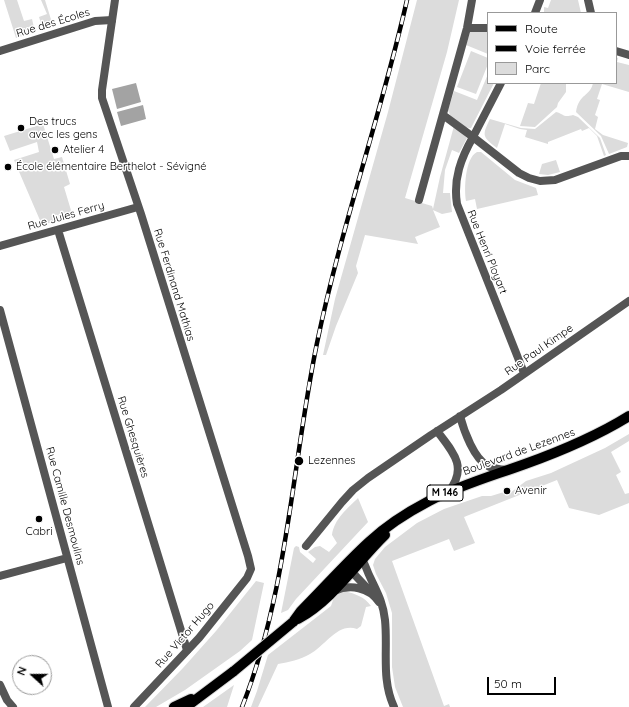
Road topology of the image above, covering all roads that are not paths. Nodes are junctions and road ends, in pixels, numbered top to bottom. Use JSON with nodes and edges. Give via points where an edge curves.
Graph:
{"nodes":[{"id":1,"x":115,"y":0,"type":"edge"},
{"id":2,"x":472,"y":0,"type":"edge"},
{"id":3,"x":540,"y":0,"type":"edge"},
{"id":4,"x":588,"y":0,"type":"edge"},
{"id":5,"x":535,"y":12,"type":"edge"},
{"id":6,"x":591,"y":12,"type":"edge"},
{"id":7,"x":112,"y":20,"type":"junction"},
{"id":8,"x":467,"y":28,"type":"junction"},
{"id":9,"x":487,"y":28,"type":"edge"},
{"id":10,"x":0,"y":51,"type":"edge"},
{"id":11,"x":617,"y":51,"type":"edge"},
{"id":12,"x":629,"y":55,"type":"edge"},
{"id":13,"x":500,"y":84,"type":"edge"},
{"id":14,"x":443,"y":115,"type":"junction"},
{"id":15,"x":473,"y":138,"type":"junction"},
{"id":16,"x":629,"y":156,"type":"edge"},
{"id":17,"x":419,"y":200,"type":"dead end"},
{"id":18,"x":138,"y":207,"type":"junction"},
{"id":19,"x":58,"y":230,"type":"junction"},
{"id":20,"x":0,"y":246,"type":"edge"},
{"id":21,"x":629,"y":301,"type":"edge"},
{"id":22,"x":0,"y":310,"type":"edge"},
{"id":23,"x":524,"y":374,"type":"junction"},
{"id":24,"x":460,"y":416,"type":"junction"},
{"id":25,"x":629,"y":416,"type":"edge"},
{"id":26,"x":629,"y":422,"type":"edge"},
{"id":27,"x":437,"y":431,"type":"junction"},
{"id":28,"x":507,"y":470,"type":"junction"},
{"id":29,"x":448,"y":492,"type":"junction"},
{"id":30,"x":306,"y":546,"type":"dead end"},
{"id":31,"x":358,"y":557,"type":"junction"},
{"id":32,"x":67,"y":558,"type":"junction"},
{"id":33,"x":352,"y":572,"type":"junction"},
{"id":34,"x":249,"y":574,"type":"joint"},
{"id":35,"x":0,"y":576,"type":"edge"},
{"id":36,"x":333,"y":592,"type":"junction"},
{"id":37,"x":373,"y":594,"type":"junction"},
{"id":38,"x":384,"y":611,"type":"junction"},
{"id":39,"x":293,"y":622,"type":"junction"},
{"id":40,"x":187,"y":650,"type":"junction"},
{"id":41,"x":0,"y":685,"type":"edge"},
{"id":42,"x":204,"y":693,"type":"junction"},
{"id":43,"x":13,"y":707,"type":"edge"},
{"id":44,"x":108,"y":707,"type":"edge"},
{"id":45,"x":134,"y":707,"type":"edge"},
{"id":46,"x":174,"y":707,"type":"edge"},
{"id":47,"x":186,"y":707,"type":"edge"},
{"id":48,"x":394,"y":707,"type":"edge"}],
"edges":[{"from":1,"to":7,"type":"street","name":"Rue Ferdinand Mathias"},
{"from":2,"to":8,"type":"street"},
{"from":3,"to":5,"type":"street"},
{"from":4,"to":6,"type":"street"},
{"from":7,"to":10,"type":"street","name":"Rue des Écoles","via":[[95,21]]},
{"from":7,"to":18,"type":"street","name":"Rue Ferdinand Mathias","via":[[102,94]]},
{"from":8,"to":9,"type":"street"},
{"from":8,"to":14,"type":"street"},
{"from":11,"to":12,"type":"street"},
{"from":13,"to":15,"type":"street","name":"Rue Henri Ployart"},
{"from":14,"to":15,"type":"street"},
{"from":14,"to":17,"type":"street"},
{"from":15,"to":16,"type":"street","via":[[519,173],[540,181],[556,180],[620,156]]},
{"from":15,"to":23,"type":"street","name":"Rue Henri Ployart","via":[[458,172],[457,204]]},
{"from":18,"to":19,"type":"street","name":"Rue Jules Ferry"},
{"from":18,"to":34,"type":"street","name":"Rue Ferdinand Mathias","via":[[248,556],[251,569]]},
{"from":19,"to":20,"type":"street","name":"Rue Jules Ferry"},
{"from":19,"to":40,"type":"street","name":"Rue Ghesquières"},
{"from":21,"to":23,"type":"street","name":"Rue Paul Kimpe"},
{"from":22,"to":32,"type":"street","name":"Rue Camille Desmoulins"},
{"from":23,"to":24,"type":"street","name":"Rue Paul Kimpe"},
{"from":24,"to":27,"type":"street","name":"Rue Paul Kimpe"},
{"from":24,"to":28,"type":"street","via":[[469,441],[481,460],[489,467]]},
{"from":25,"to":28,"type":"main road","name":"Boulevard de Lezennes","number":"M 146","via":[[572,446]]},
{"from":26,"to":31,"type":"main road","name":"Boulevard de Lezennes","number":"M 146","via":[[568,454],[426,508],[388,532]]},
{"from":27,"to":29,"type":"street","via":[[458,466],[455,484]]},
{"from":27,"to":30,"type":"street","name":"Rue Paul Kimpe","via":[[375,472],[353,490]]},
{"from":28,"to":29,"type":"main road","name":"Boulevard de Lezennes","number":"M 146"},
{"from":29,"to":31,"type":"main road","name":"Boulevard de Lezennes","number":"M 146","via":[[393,523],[373,538]]},
{"from":31,"to":33,"type":"main road","name":"Boulevard de Lezennes","number":"M 146"},
{"from":31,"to":38,"type":"street","via":[[382,601]]},
{"from":31,"to":39,"type":"main road","name":"Boulevard de Lezennes","number":"M 146","via":[[301,611]]},
{"from":32,"to":35,"type":"street"},
{"from":32,"to":44,"type":"street","name":"Rue Camille Desmoulins"},
{"from":33,"to":36,"type":"main road","name":"Boulevard de Lezennes","number":"M 146"},
{"from":33,"to":37,"type":"street"},
{"from":34,"to":40,"type":"street","name":"Rue Victor Hugo"},
{"from":36,"to":37,"type":"street","via":[[354,588]]},
{"from":36,"to":39,"type":"main road","name":"Boulevard de Lezennes","number":"M 146"},
{"from":37,"to":38,"type":"street"},
{"from":38,"to":48,"type":"street","via":[[386,680]]},
{"from":39,"to":42,"type":"main road","name":"Boulevard de Lezennes","number":"M 146","bridge":true},
{"from":40,"to":45,"type":"street","name":"Rue Victor Hugo"},
{"from":41,"to":43,"type":"street"},
{"from":42,"to":46,"type":"main road","name":"Boulevard de Lezennes","number":"M 146"},
{"from":42,"to":47,"type":"main road","name":"Boulevard de Lezennes","number":"M 146"}]}
